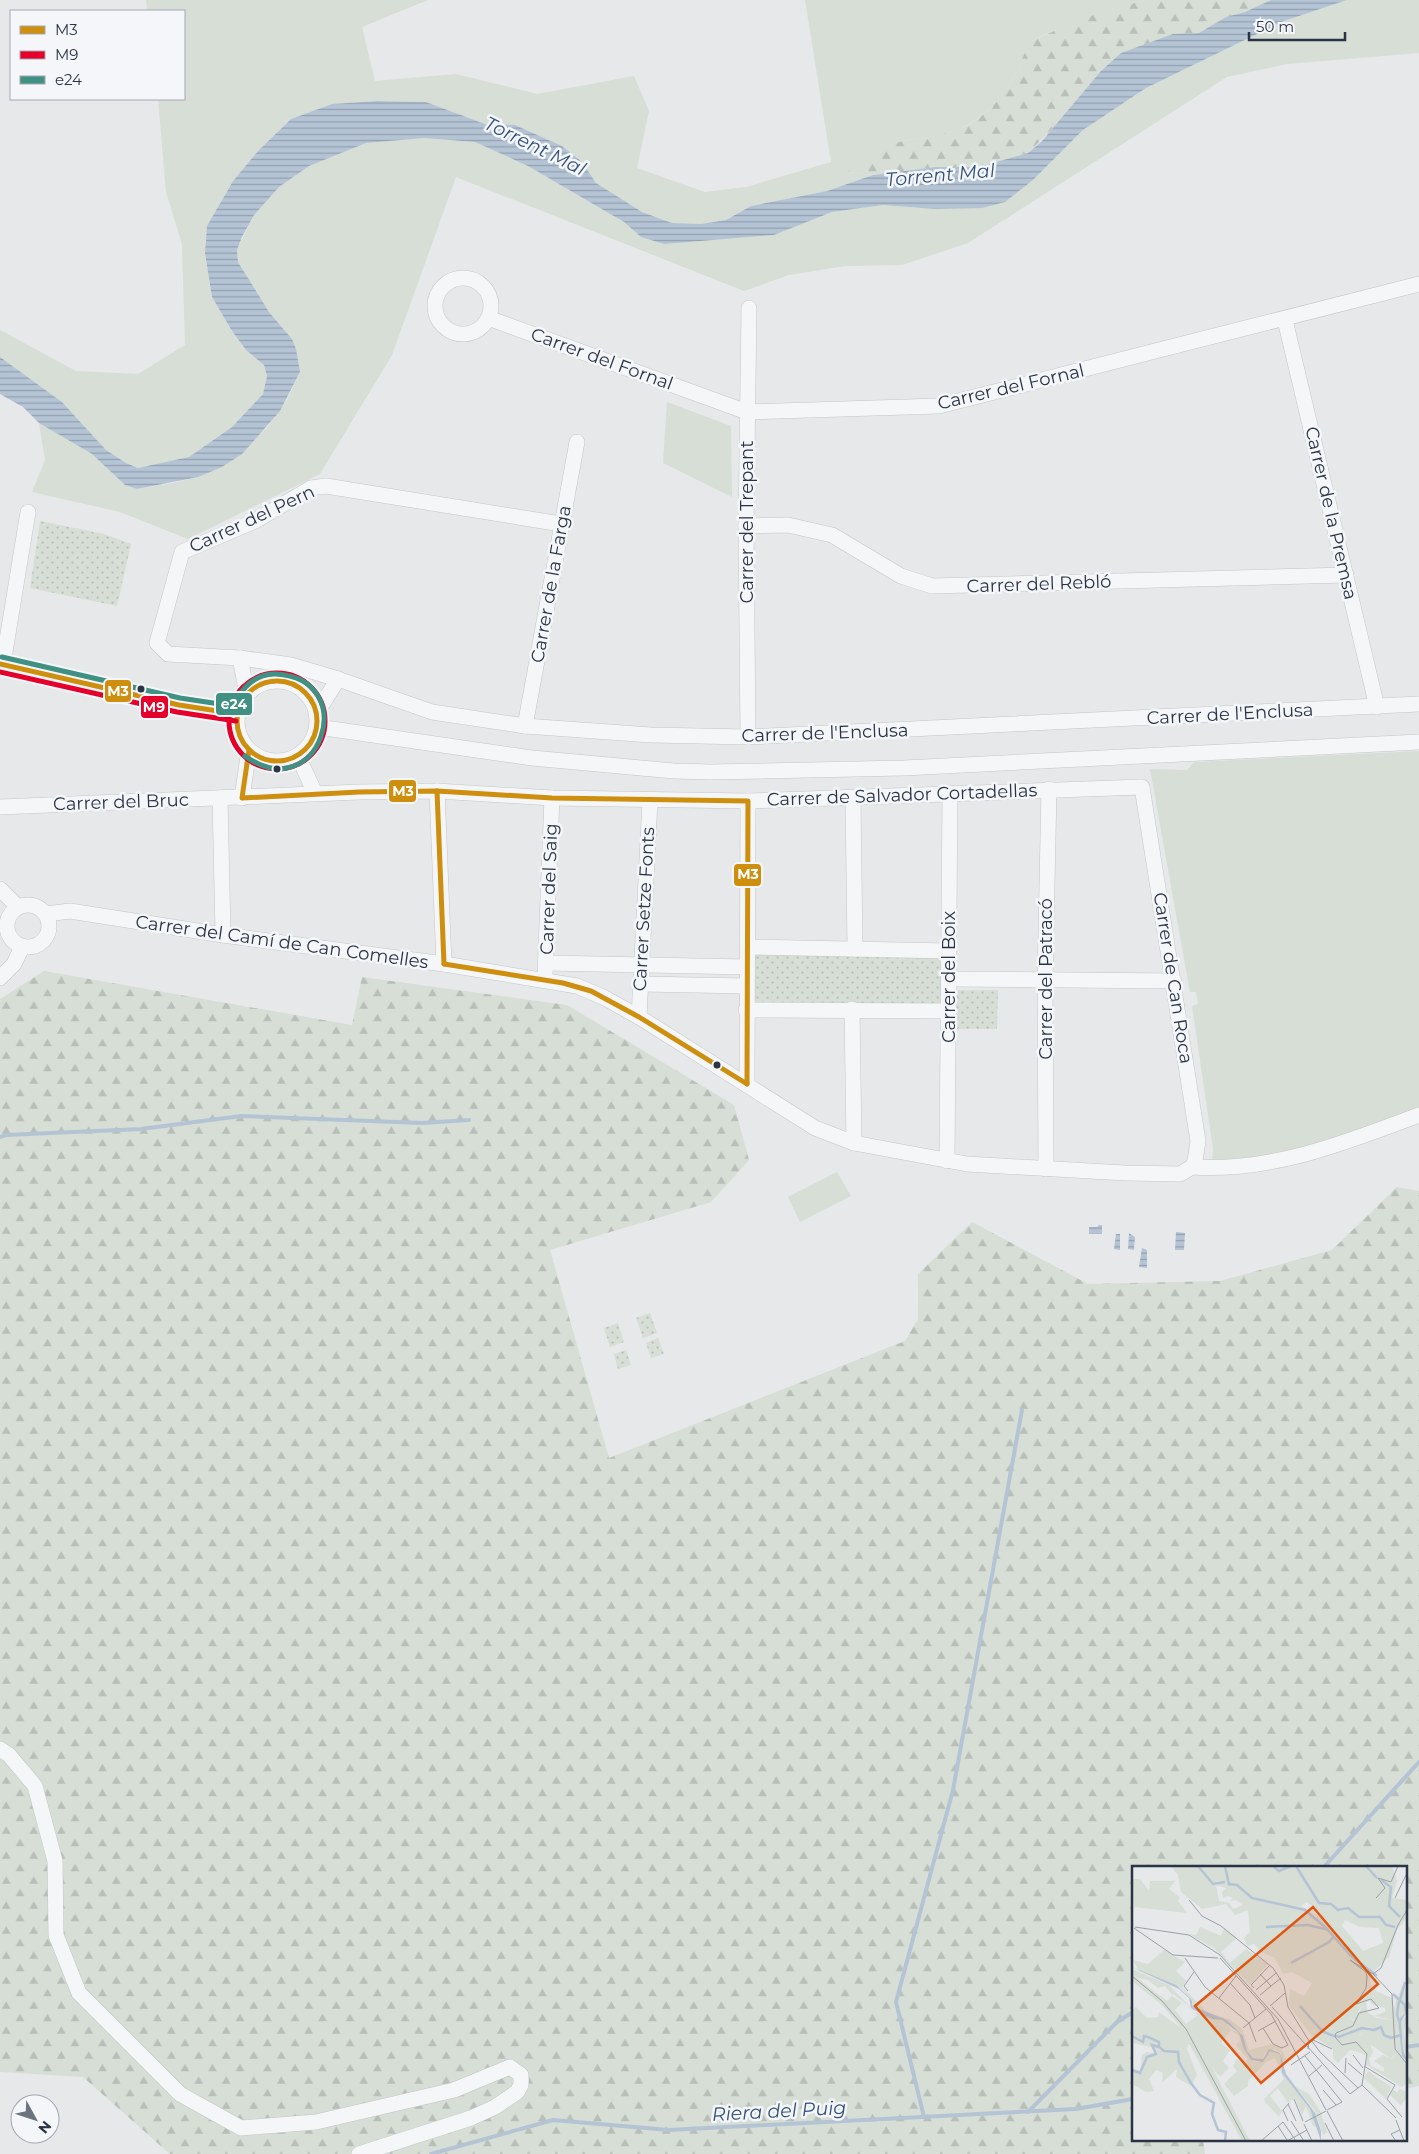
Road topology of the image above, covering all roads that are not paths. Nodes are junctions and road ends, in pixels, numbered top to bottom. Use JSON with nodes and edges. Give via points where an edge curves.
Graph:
{"nodes":[{"id":1,"x":1419,"y":284,"type":"edge"},
{"id":2,"x":749,"y":308,"type":"dead end"},
{"id":3,"x":488,"y":318,"type":"dead end"},
{"id":4,"x":1285,"y":320,"type":"junction"},
{"id":5,"x":747,"y":412,"type":"junction"},
{"id":6,"x":577,"y":442,"type":"dead end"},
{"id":7,"x":28,"y":512,"type":"dead end"},
{"id":8,"x":561,"y":524,"type":"junction"},
{"id":9,"x":746,"y":526,"type":"junction"},
{"id":10,"x":1346,"y":575,"type":"junction"},
{"id":11,"x":240,"y":658,"type":"junction"},
{"id":12,"x":2,"y":664,"type":"edge"},
{"id":13,"x":338,"y":678,"type":"junction"},
{"id":14,"x":247,"y":694,"type":"junction"},
{"id":15,"x":1419,"y":704,"type":"edge"},
{"id":16,"x":1377,"y":707,"type":"junction"},
{"id":17,"x":316,"y":709,"type":"junction"},
{"id":18,"x":237,"y":714,"type":"junction"},
{"id":19,"x":525,"y":726,"type":"junction"},
{"id":20,"x":318,"y":727,"type":"junction"},
{"id":21,"x":748,"y":737,"type":"junction"},
{"id":22,"x":1419,"y":742,"type":"edge"},
{"id":23,"x":249,"y":750,"type":"junction"},
{"id":24,"x":298,"y":756,"type":"junction"},
{"id":25,"x":1142,"y":787,"type":"joint"},
{"id":26,"x":1049,"y":790,"type":"junction"},
{"id":27,"x":438,"y":791,"type":"junction"},
{"id":28,"x":315,"y":793,"type":"junction"},
{"id":29,"x":950,"y":793,"type":"junction"},
{"id":30,"x":220,"y":798,"type":"junction"},
{"id":31,"x":242,"y":798,"type":"junction"},
{"id":32,"x":552,"y":798,"type":"junction"},
{"id":33,"x":853,"y":798,"type":"junction"},
{"id":34,"x":650,"y":801,"type":"junction"},
{"id":35,"x":748,"y":802,"type":"junction"},
{"id":36,"x":0,"y":807,"type":"edge"},
{"id":37,"x":0,"y":890,"type":"edge"},
{"id":38,"x":18,"y":907,"type":"junction"},
{"id":39,"x":46,"y":914,"type":"junction"},
{"id":40,"x":4,"y":932,"type":"edge"},
{"id":41,"x":223,"y":935,"type":"junction"},
{"id":42,"x":22,"y":946,"type":"junction"},
{"id":43,"x":748,"y":947,"type":"junction"},
{"id":44,"x":855,"y":949,"type":"junction"},
{"id":45,"x":949,"y":950,"type":"junction"},
{"id":46,"x":546,"y":963,"type":"junction"},
{"id":47,"x":444,"y":964,"type":"junction"},
{"id":48,"x":642,"y":965,"type":"junction"},
{"id":49,"x":747,"y":967,"type":"junction"},
{"id":50,"x":0,"y":978,"type":"edge"},
{"id":51,"x":949,"y":979,"type":"junction"},
{"id":52,"x":545,"y":980,"type":"junction"},
{"id":53,"x":1045,"y":981,"type":"junction"},
{"id":54,"x":1174,"y":981,"type":"junction"},
{"id":55,"x":641,"y":984,"type":"junction"},
{"id":56,"x":747,"y":986,"type":"junction"},
{"id":57,"x":746,"y":1010,"type":"junction"},
{"id":58,"x":852,"y":1010,"type":"junction"},
{"id":59,"x":949,"y":1010,"type":"junction"},
{"id":60,"x":639,"y":1017,"type":"junction"},
{"id":61,"x":748,"y":1084,"type":"junction"},
{"id":62,"x":1419,"y":1115,"type":"edge"},
{"id":63,"x":854,"y":1143,"type":"junction"},
{"id":64,"x":947,"y":1161,"type":"junction"},
{"id":65,"x":1192,"y":1167,"type":"junction"},
{"id":66,"x":1046,"y":1169,"type":"junction"},
{"id":67,"x":0,"y":1749,"type":"edge"},
{"id":68,"x":360,"y":2154,"type":"edge"}],
"edges":[{"from":1,"to":4,"type":"street","name":"Carrer del Fornal"},
{"from":2,"to":5,"type":"street","name":"Carrer del Trepant"},
{"from":3,"to":5,"type":"street","name":"Carrer del Fornal"},
{"from":4,"to":5,"type":"street","name":"Carrer del Fornal","via":[[939,406]]},
{"from":4,"to":10,"type":"street","name":"Carrer de la Premsa"},
{"from":5,"to":9,"type":"street","name":"Carrer del Trepant"},
{"from":6,"to":8,"type":"street","name":"Carrer de la Farga"},
{"from":7,"to":12,"type":"street"},
{"from":8,"to":11,"type":"street","name":"Carrer del Pern","via":[[326,486],[311,488],[255,521],[182,552],[157,643],[168,654]]},
{"from":8,"to":19,"type":"street","name":"Carrer de la Farga"},
{"from":9,"to":10,"type":"street","name":"Carrer del Rebló","via":[[788,525],[832,535],[901,576],[932,586]]},
{"from":9,"to":21,"type":"street","name":"Carrer del Trepant"},
{"from":10,"to":16,"type":"street","name":"Carrer de la Premsa"},
{"from":11,"to":13,"type":"street","name":"Carrer de l'Enclusa","via":[[291,665]]},
{"from":11,"to":14,"type":"street"},
{"from":12,"to":18,"type":"street","via":[[179,705]]},
{"from":13,"to":17,"type":"street"},
{"from":13,"to":19,"type":"street","name":"Carrer de l'Enclusa","via":[[432,712]]},
{"from":14,"to":17,"type":"street","via":[[268,682],[292,683],[307,694]]},
{"from":14,"to":18,"type":"street"},
{"from":15,"to":16,"type":"street","name":"Carrer de l'Enclusa"},
{"from":16,"to":21,"type":"street","name":"Carrer de l'Enclusa"},
{"from":17,"to":20,"type":"street"},
{"from":18,"to":23,"type":"street","via":[[237,728]]},
{"from":19,"to":21,"type":"street","name":"Carrer de l'Enclusa","via":[[651,736]]},
{"from":20,"to":22,"type":"street","via":[[532,758],[674,771],[726,772],[904,768]]},
{"from":20,"to":24,"type":"street","via":[[308,749]]},
{"from":23,"to":24,"type":"street","via":[[267,761],[278,762]]},
{"from":23,"to":31,"type":"street"},
{"from":24,"to":28,"type":"street"},
{"from":25,"to":26,"type":"street","name":"Carrer de Salvador Cortadellas"},
{"from":25,"to":54,"type":"street","name":"Carrer de Can Roca"},
{"from":26,"to":29,"type":"street","name":"Carrer de Salvador Cortadellas"},
{"from":26,"to":53,"type":"street","name":"Carrer del Patracó"},
{"from":27,"to":28,"type":"street","name":"Carrer de Salvador Cortadellas"},
{"from":27,"to":32,"type":"street","name":"Carrer de Salvador Cortadellas"},
{"from":27,"to":47,"type":"street"},
{"from":28,"to":31,"type":"street","name":"Carrer de Salvador Cortadellas"},
{"from":29,"to":33,"type":"street","name":"Carrer de Salvador Cortadellas"},
{"from":29,"to":45,"type":"street","name":"Carrer del Boix"},
{"from":30,"to":31,"type":"street","name":"Carrer del Bruc"},
{"from":30,"to":36,"type":"street","name":"Carrer del Bruc"},
{"from":30,"to":41,"type":"street"},
{"from":32,"to":34,"type":"street","name":"Carrer de Salvador Cortadellas"},
{"from":32,"to":46,"type":"street","name":"Carrer del Saig"},
{"from":33,"to":35,"type":"street","name":"Carrer de Salvador Cortadellas"},
{"from":33,"to":44,"type":"street"},
{"from":34,"to":35,"type":"street","name":"Carrer de Salvador Cortadellas"},
{"from":34,"to":48,"type":"street","name":"Carrer Setze Fonts"},
{"from":35,"to":43,"type":"street"},
{"from":37,"to":38,"type":"street"},
{"from":38,"to":39,"type":"street","via":[[33,905]]},
{"from":38,"to":40,"type":"street","via":[[8,918]]},
{"from":39,"to":41,"type":"street","name":"Carrer del Camí de Can Comelles","via":[[70,911]]},
{"from":39,"to":42,"type":"street","via":[[49,926],[45,939],[34,946]]},
{"from":40,"to":42,"type":"street"},
{"from":41,"to":47,"type":"street","name":"Carrer del Camí de Can Comelles"},
{"from":42,"to":50,"type":"street","via":[[14,964]]},
{"from":43,"to":44,"type":"street"},
{"from":43,"to":49,"type":"street"},
{"from":44,"to":45,"type":"street"},
{"from":45,"to":51,"type":"street","name":"Carrer del Boix"},
{"from":46,"to":48,"type":"street"},
{"from":46,"to":52,"type":"street","name":"Carrer del Saig"},
{"from":47,"to":52,"type":"street","name":"Carrer del Camí de Can Comelles"},
{"from":48,"to":49,"type":"street"},
{"from":48,"to":55,"type":"street","name":"Carrer Setze Fonts"},
{"from":49,"to":56,"type":"street"},
{"from":51,"to":53,"type":"street"},
{"from":51,"to":59,"type":"street","name":"Carrer del Boix"},
{"from":52,"to":60,"type":"street","name":"Carrer del Camí de Can Comelles","via":[[591,991]]},
{"from":53,"to":54,"type":"street"},
{"from":53,"to":66,"type":"street","name":"Carrer del Patracó"},
{"from":54,"to":65,"type":"street","name":"Carrer de Can Roca","via":[[1198,1141],[1198,1153]]},
{"from":55,"to":56,"type":"street"},
{"from":55,"to":60,"type":"street","name":"Carrer Setze Fonts"},
{"from":56,"to":57,"type":"street"},
{"from":57,"to":58,"type":"street"},
{"from":57,"to":61,"type":"street"},
{"from":58,"to":59,"type":"street"},
{"from":58,"to":63,"type":"street"},
{"from":59,"to":64,"type":"street","name":"Carrer del Boix"},
{"from":60,"to":61,"type":"street","name":"Carrer del Camí de Can Comelles"},
{"from":61,"to":63,"type":"street","name":"Carrer del Camí de Can Comelles","via":[[815,1128]]},
{"from":62,"to":65,"type":"street","name":"Carrer del Camí de Can Comelles","via":[[1290,1158],[1226,1168]]},
{"from":63,"to":64,"type":"street","name":"Carrer del Camí de Can Comelles"},
{"from":64,"to":66,"type":"street","name":"Carrer del Camí de Can Comelles"},
{"from":65,"to":66,"type":"street","name":"Carrer del Camí de Can Comelles","via":[[1180,1174]]},
{"from":67,"to":68,"type":"street","via":[[35,1786],[55,1861],[56,1935],[79,1993],[180,2094],[241,2128],[316,2122],[454,2090],[510,2067],[521,2075],[517,2092],[495,2107]]}]}
